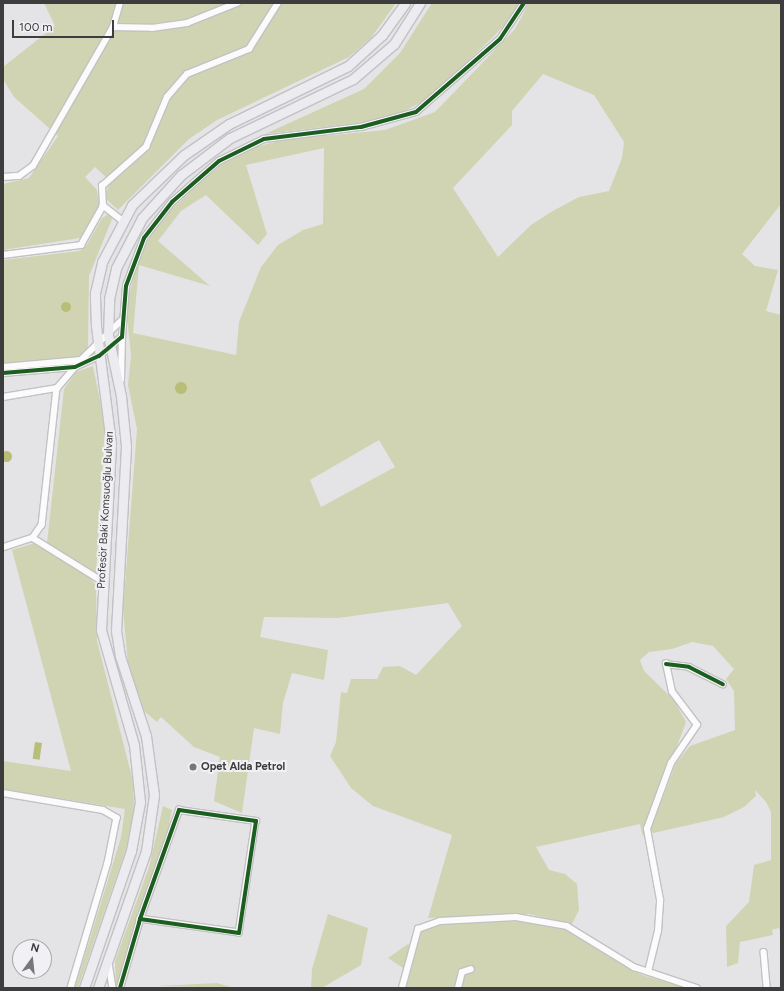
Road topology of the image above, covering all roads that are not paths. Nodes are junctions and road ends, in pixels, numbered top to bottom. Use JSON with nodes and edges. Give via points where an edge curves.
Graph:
{"nodes":[{"id":1,"x":120,"y":3,"type":"edge"},
{"id":2,"x":237,"y":3,"type":"edge"},
{"id":3,"x":278,"y":3,"type":"edge"},
{"id":4,"x":405,"y":3,"type":"edge"},
{"id":5,"x":420,"y":3,"type":"edge"},
{"id":6,"x":524,"y":3,"type":"edge"},
{"id":7,"x":226,"y":6,"type":"edge"},
{"id":8,"x":113,"y":27,"type":"junction"},
{"id":9,"x":3,"y":178,"type":"edge"},
{"id":10,"x":103,"y":206,"type":"junction"},
{"id":11,"x":121,"y":220,"type":"junction"},
{"id":12,"x":3,"y":255,"type":"edge"},
{"id":13,"x":121,"y":321,"type":"junction"},
{"id":14,"x":108,"y":335,"type":"junction"},
{"id":15,"x":122,"y":336,"type":"junction"},
{"id":16,"x":98,"y":344,"type":"junction"},
{"id":17,"x":110,"y":345,"type":"junction"},
{"id":18,"x":99,"y":356,"type":"junction"},
{"id":19,"x":3,"y":367,"type":"edge"},
{"id":20,"x":76,"y":367,"type":"junction"},
{"id":21,"x":3,"y":373,"type":"edge"},
{"id":22,"x":57,"y":388,"type":"junction"},
{"id":23,"x":121,"y":396,"type":"junction"},
{"id":24,"x":3,"y":397,"type":"edge"},
{"id":25,"x":33,"y":538,"type":"junction"},
{"id":26,"x":3,"y":548,"type":"edge"},
{"id":27,"x":102,"y":581,"type":"junction"},
{"id":28,"x":723,"y":684,"type":"dead end"},
{"id":29,"x":3,"y":794,"type":"edge"},
{"id":30,"x":140,"y":919,"type":"junction"},
{"id":31,"x":764,"y":952,"type":"dead end"},
{"id":32,"x":108,"y":960,"type":"junction"},
{"id":33,"x":470,"y":969,"type":"dead end"},
{"id":34,"x":648,"y":972,"type":"junction"},
{"id":35,"x":404,"y":986,"type":"edge"},
{"id":36,"x":71,"y":988,"type":"edge"},
{"id":37,"x":84,"y":988,"type":"edge"},
{"id":38,"x":98,"y":988,"type":"edge"},
{"id":39,"x":113,"y":988,"type":"edge"},
{"id":40,"x":120,"y":988,"type":"edge"},
{"id":41,"x":458,"y":988,"type":"edge"},
{"id":42,"x":697,"y":988,"type":"edge"},
{"id":43,"x":767,"y":988,"type":"edge"}],
"edges":[{"from":1,"to":8,"type":"street"},
{"from":2,"to":7,"type":"street"},
{"from":3,"to":10,"type":"street","via":[[249,49],[197,67],[175,87],[167,97],[146,148],[102,186]]},
{"from":4,"to":11,"type":"main road","name":"Profesör Baki Komsuoğlu Bulvarı","via":[[391,24],[360,57],[317,84],[242,118],[204,140],[157,178]]},
{"from":5,"to":14,"type":"main road","name":"Profesör Baki Komsuoğlu Bulvarı","via":[[394,44],[353,79],[230,138],[164,191],[142,218],[119,262],[109,299]]},
{"from":6,"to":13,"type":"street","via":[[500,39],[416,112],[361,127],[264,139],[219,161],[172,202],[144,238],[129,273]]},
{"from":7,"to":8,"type":"street","via":[[187,23],[152,28]]},
{"from":8,"to":9,"type":"street","via":[[33,166],[18,176]]},
{"from":10,"to":11,"type":"street"},
{"from":10,"to":12,"type":"street","via":[[82,245]]},
{"from":11,"to":16,"type":"main road","name":"Profesör Baki Komsuoğlu Bulvarı","via":[[97,279]]},
{"from":13,"to":14,"type":"street"},
{"from":13,"to":15,"type":"street"},
{"from":14,"to":16,"type":"street"},
{"from":14,"to":17,"type":"main road","name":"Profesör Baki Komsuoğlu Bulvarı"},
{"from":15,"to":17,"type":"street"},
{"from":15,"to":23,"type":"street"},
{"from":16,"to":18,"type":"main road","name":"Profesör Baki Komsuoğlu Bulvarı"},
{"from":16,"to":19,"type":"street","via":[[75,362]]},
{"from":17,"to":18,"type":"street"},
{"from":17,"to":23,"type":"main road","name":"Profesör Baki Komsuoğlu Bulvarı"},
{"from":18,"to":20,"type":"street"},
{"from":18,"to":27,"type":"main road","name":"Profesör Baki Komsuoğlu Bulvarı","via":[[111,443]]},
{"from":20,"to":21,"type":"street"},
{"from":20,"to":22,"type":"street"},
{"from":22,"to":24,"type":"street"},
{"from":22,"to":25,"type":"street","via":[[44,518]]},
{"from":23,"to":32,"type":"main road","name":"Profesör Baki Komsuoğlu Bulvarı","via":[[126,446],[116,631],[120,656],[146,736],[154,795],[146,851]]},
{"from":25,"to":26,"type":"street"},
{"from":25,"to":27,"type":"street"},
{"from":27,"to":37,"type":"main road","name":"Profesör Baki Komsuoğlu Bulvarı","via":[[102,644],[134,745],[140,802],[133,847]]},
{"from":28,"to":34,"type":"street","via":[[689,667],[666,664],[672,692],[697,725],[671,763],[647,829],[660,900],[657,936]]},
{"from":29,"to":36,"type":"street","via":[[103,810],[117,818],[108,863]]},
{"from":30,"to":30,"type":"street","via":[[239,933],[256,821],[178,810]]},
{"from":30,"to":40,"type":"street"},
{"from":31,"to":43,"type":"street"},
{"from":32,"to":38,"type":"main road","name":"Profesör Baki Komsuoğlu Bulvarı"},
{"from":32,"to":39,"type":"street"},
{"from":33,"to":41,"type":"street","via":[[462,972]]},
{"from":34,"to":35,"type":"street","via":[[567,926],[516,917],[440,921],[418,929]]},
{"from":34,"to":42,"type":"street"}]}
